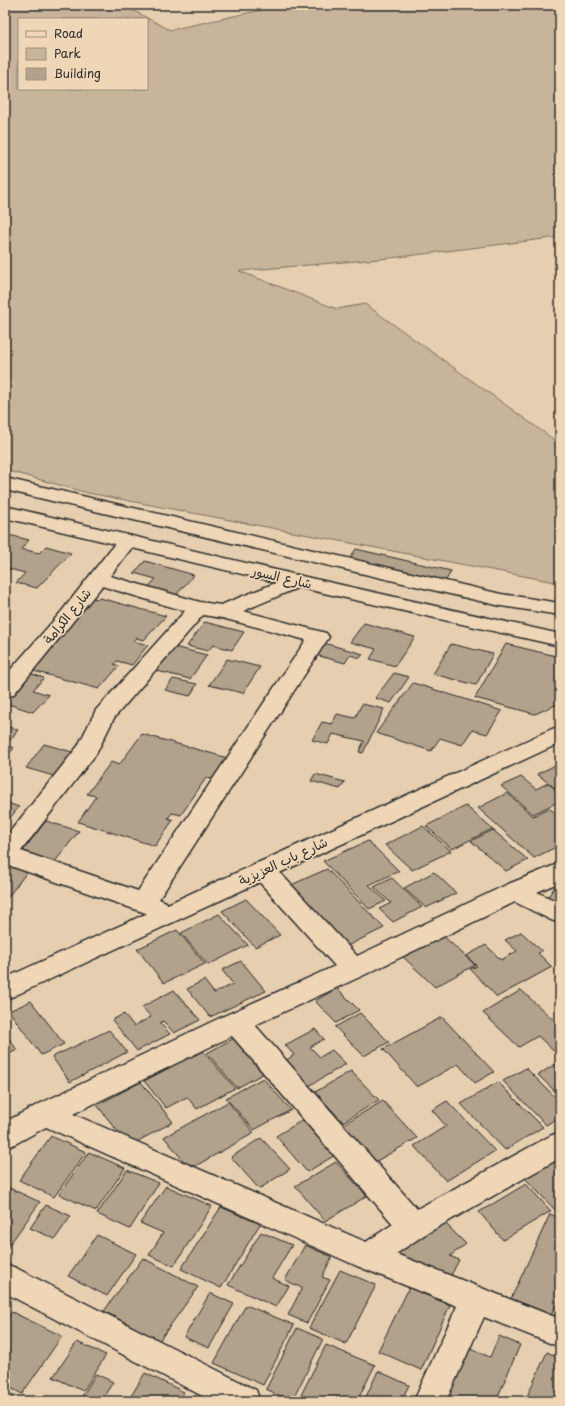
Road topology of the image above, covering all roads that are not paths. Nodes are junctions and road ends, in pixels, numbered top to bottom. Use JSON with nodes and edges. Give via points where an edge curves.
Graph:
{"nodes":[{"id":1,"x":5,"y":484,"type":"edge"},
{"id":2,"x":5,"y":512,"type":"edge"},
{"id":3,"x":127,"y":540,"type":"junction"},
{"id":4,"x":98,"y":579,"type":"junction"},
{"id":5,"x":297,"y":581,"type":"junction"},
{"id":6,"x":198,"y":608,"type":"junction"},
{"id":7,"x":560,"y":609,"type":"edge"},
{"id":8,"x":223,"y":612,"type":"junction"},
{"id":9,"x":560,"y":640,"type":"edge"},
{"id":10,"x":5,"y":690,"type":"edge"},
{"id":11,"x":560,"y":734,"type":"edge"},
{"id":12,"x":5,"y":855,"type":"edge"},
{"id":13,"x":263,"y":870,"type":"junction"},
{"id":14,"x":560,"y":872,"type":"edge"},
{"id":15,"x":515,"y":891,"type":"junction"},
{"id":16,"x":144,"y":902,"type":"junction"},
{"id":17,"x":169,"y":914,"type":"junction"},
{"id":18,"x":560,"y":914,"type":"edge"},
{"id":19,"x":353,"y":969,"type":"junction"},
{"id":20,"x":5,"y":989,"type":"edge"},
{"id":21,"x":236,"y":1022,"type":"junction"},
{"id":22,"x":45,"y":1114,"type":"junction"},
{"id":23,"x":5,"y":1136,"type":"edge"},
{"id":24,"x":560,"y":1144,"type":"edge"},
{"id":25,"x":413,"y":1226,"type":"junction"},
{"id":26,"x":368,"y":1257,"type":"junction"},
{"id":27,"x":5,"y":1278,"type":"edge"},
{"id":28,"x":475,"y":1301,"type":"junction"},
{"id":29,"x":560,"y":1333,"type":"edge"},
{"id":30,"x":244,"y":1401,"type":"edge"},
{"id":31,"x":430,"y":1401,"type":"edge"}],
"edges":[{"from":1,"to":7,"type":"street","name":"شارع السور","via":[[486,597]]},
{"from":2,"to":3,"type":"street","name":"شارع السور"},
{"from":3,"to":4,"type":"street","name":"شارع الكرامة"},
{"from":3,"to":5,"type":"street","name":"شارع السور"},
{"from":4,"to":6,"type":"street"},
{"from":4,"to":10,"type":"street","name":"شارع الكرامة"},
{"from":5,"to":8,"type":"street"},
{"from":5,"to":9,"type":"street","name":"شارع السور"},
{"from":6,"to":8,"type":"street"},
{"from":6,"to":12,"type":"street","via":[[104,714],[88,749]]},
{"from":8,"to":16,"type":"street","via":[[320,637]]},
{"from":11,"to":13,"type":"street","name":"شارع باب العزيزية"},
{"from":12,"to":16,"type":"street"},
{"from":13,"to":17,"type":"street","name":"شارع باب العزيزية"},
{"from":13,"to":19,"type":"street"},
{"from":14,"to":15,"type":"street"},
{"from":15,"to":18,"type":"street"},
{"from":15,"to":19,"type":"street"},
{"from":16,"to":17,"type":"street"},
{"from":17,"to":20,"type":"street","name":"شارع باب العزيزية"},
{"from":19,"to":21,"type":"street"},
{"from":21,"to":22,"type":"street"},
{"from":21,"to":25,"type":"street"},
{"from":22,"to":23,"type":"street"},
{"from":22,"to":26,"type":"street"},
{"from":24,"to":25,"type":"street"},
{"from":25,"to":26,"type":"street"},
{"from":26,"to":28,"type":"street"},
{"from":27,"to":30,"type":"street"},
{"from":28,"to":29,"type":"street"},
{"from":28,"to":31,"type":"street"}]}
